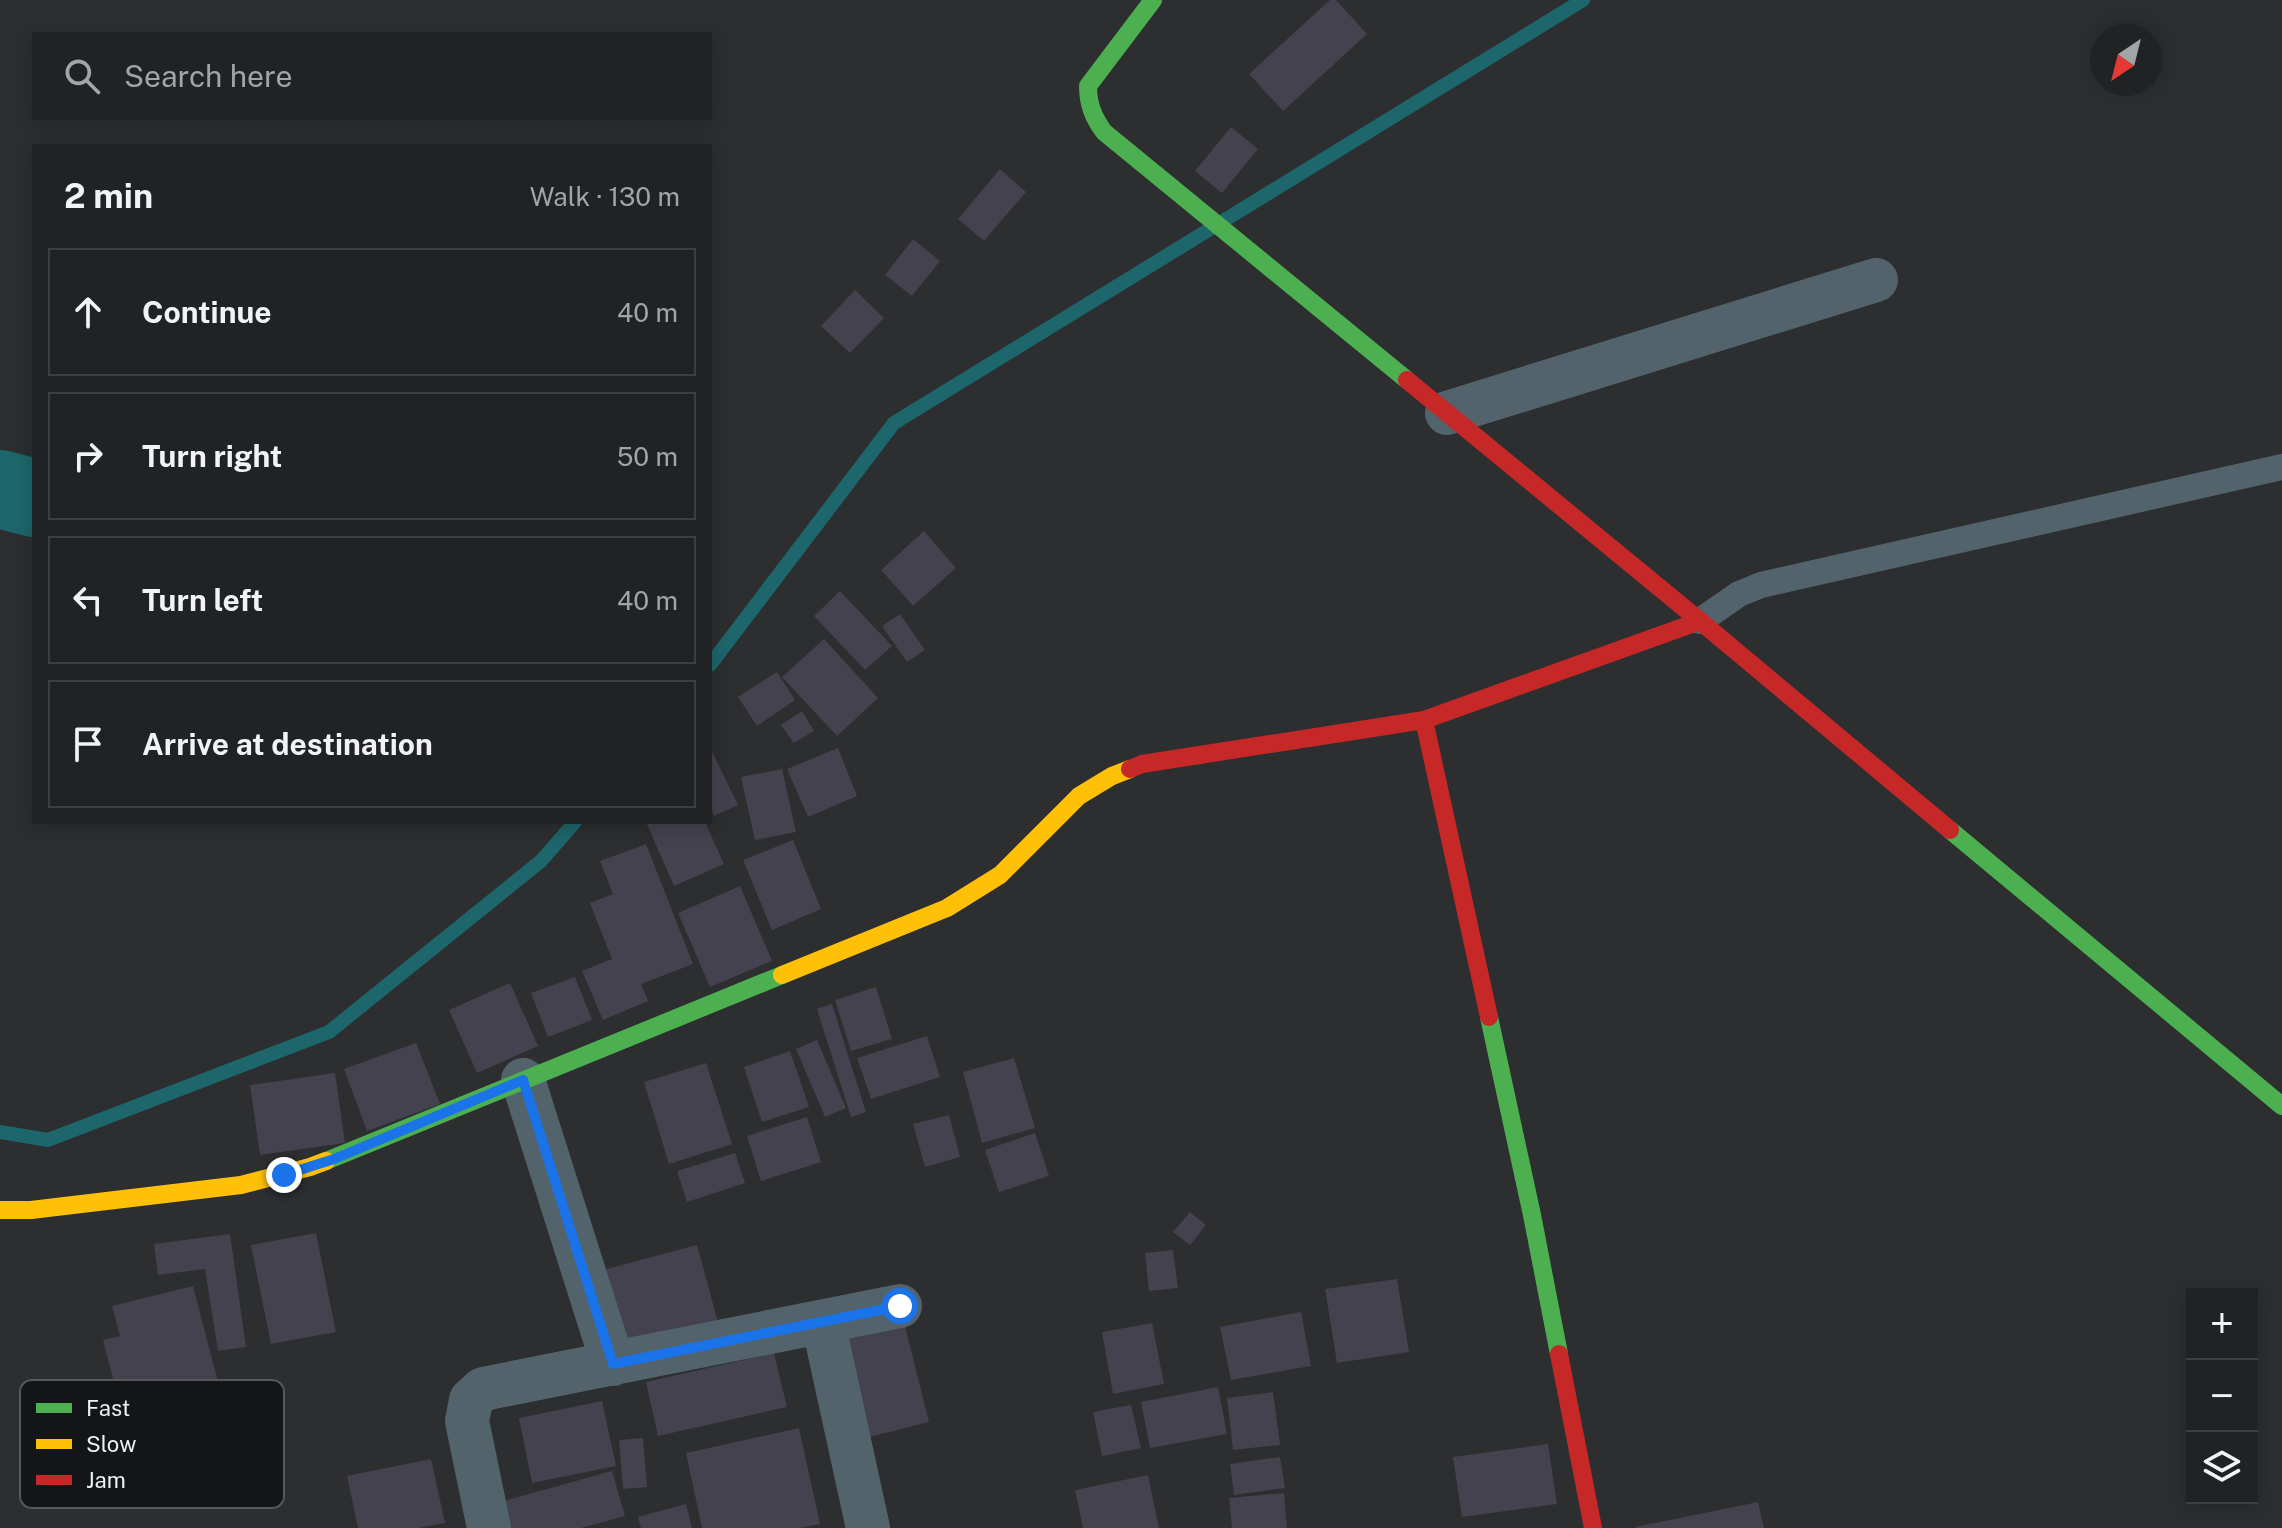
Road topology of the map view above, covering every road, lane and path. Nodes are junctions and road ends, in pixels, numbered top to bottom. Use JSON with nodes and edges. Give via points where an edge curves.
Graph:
{"nodes":[{"id":1,"x":1153,"y":0,"type":"edge"},
{"id":2,"x":1876,"y":280,"type":"dead end"},
{"id":3,"x":1447,"y":413,"type":"junction"},
{"id":4,"x":2282,"y":467,"type":"edge"},
{"id":5,"x":1700,"y":621,"type":"junction"},
{"id":6,"x":1424,"y":720,"type":"junction"},
{"id":7,"x":523,"y":1080,"type":"junction"},
{"id":8,"x":2282,"y":1106,"type":"edge"},
{"id":9,"x":0,"y":1210,"type":"edge"},
{"id":10,"x":900,"y":1306,"type":"dead end"},
{"id":11,"x":823,"y":1322,"type":"junction"},
{"id":12,"x":613,"y":1364,"type":"junction"},
{"id":13,"x":489,"y":1528,"type":"edge"},
{"id":14,"x":868,"y":1528,"type":"edge"},
{"id":15,"x":1593,"y":1528,"type":"edge"}],
"edges":[{"from":1,"to":3,"type":"street","via":[[1088,86],[1093,118]]},
{"from":2,"to":3,"type":"street"},
{"from":3,"to":5,"type":"street"},
{"from":4,"to":5,"type":"lane","via":[[1761,585]]},
{"from":5,"to":6,"type":"street"},
{"from":5,"to":8,"type":"street"},
{"from":6,"to":7,"type":"street","via":[[1142,764],[1079,796],[1000,875],[947,908]]},
{"from":6,"to":15,"type":"street","via":[[1532,1215]]},
{"from":7,"to":9,"type":"street","via":[[284,1175],[241,1185]]},
{"from":7,"to":12,"type":"street"},
{"from":10,"to":11,"type":"street"},
{"from":11,"to":12,"type":"street"},
{"from":11,"to":14,"type":"street"},
{"from":12,"to":13,"type":"street","via":[[483,1389],[471,1400],[467,1421]]}]}
